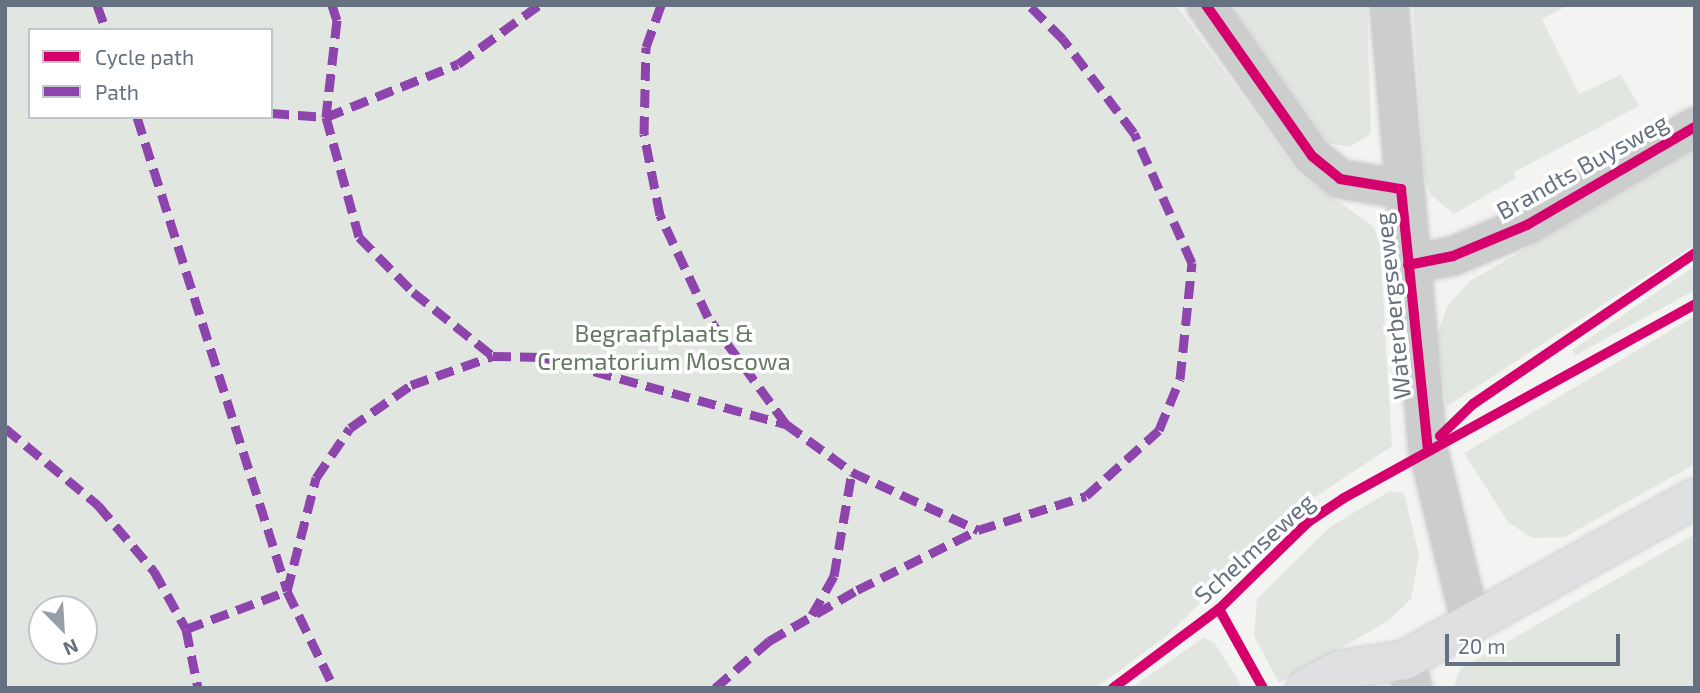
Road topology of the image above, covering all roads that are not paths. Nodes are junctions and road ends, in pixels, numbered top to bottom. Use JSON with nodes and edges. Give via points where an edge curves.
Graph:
{"nodes":[{"id":1,"x":1206,"y":5,"type":"edge"},
{"id":2,"x":1389,"y":5,"type":"edge"},
{"id":3,"x":1695,"y":127,"type":"edge"},
{"id":4,"x":1401,"y":189,"type":"junction"},
{"id":5,"x":1408,"y":265,"type":"junction"},
{"id":6,"x":1695,"y":498,"type":"edge"},
{"id":7,"x":1471,"y":624,"type":"junction"},
{"id":8,"x":1400,"y":678,"type":"edge"},
{"id":9,"x":1306,"y":688,"type":"edge"}],
"edges":[{"from":1,"to":4,"type":"street","name":"Waterbergseweg","via":[[1311,156],[1340,179]]},
{"from":2,"to":4,"type":"street","name":"Waterbergseweg"},
{"from":3,"to":5,"type":"street","name":"Brandts Buysweg","via":[[1527,225],[1453,256]]},
{"from":4,"to":5,"type":"street","name":"Waterbergseweg"},
{"from":5,"to":7,"type":"street","name":"Waterbergseweg","via":[[1428,449]]},
{"from":6,"to":7,"type":"main road"},
{"from":7,"to":8,"type":"main road"},
{"from":8,"to":9,"type":"main road","via":[[1341,670]]}]}
